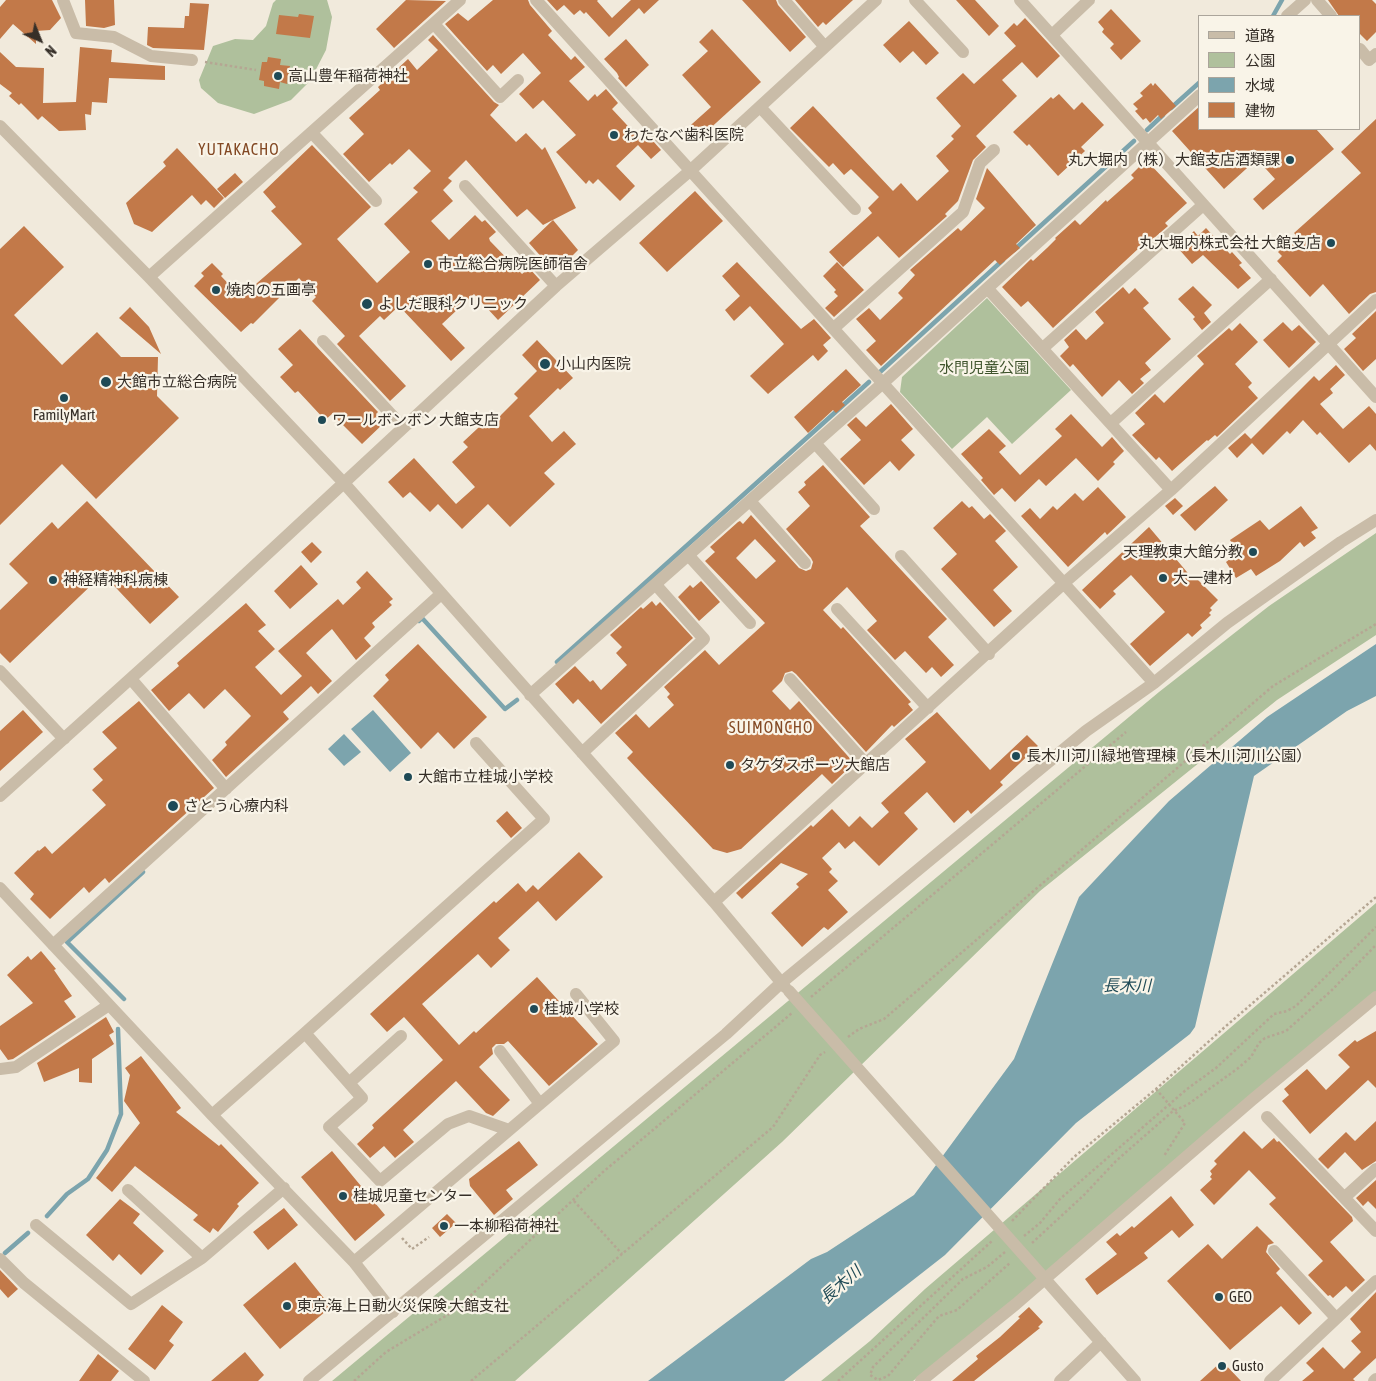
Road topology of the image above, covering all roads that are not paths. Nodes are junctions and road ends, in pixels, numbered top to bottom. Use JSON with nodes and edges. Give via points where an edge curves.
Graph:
{"nodes":[{"id":1,"x":63,"y":0,"type":"edge"},
{"id":2,"x":460,"y":0,"type":"edge"},
{"id":3,"x":536,"y":0,"type":"edge"},
{"id":4,"x":784,"y":0,"type":"edge"},
{"id":5,"x":876,"y":0,"type":"edge"},
{"id":6,"x":915,"y":0,"type":"edge"},
{"id":7,"x":1020,"y":0,"type":"edge"},
{"id":8,"x":1089,"y":0,"type":"edge"},
{"id":9,"x":1305,"y":0,"type":"edge"},
{"id":10,"x":1317,"y":0,"type":"edge"},
{"id":11,"x":1288,"y":15,"type":"edge"},
{"id":12,"x":1330,"y":15,"type":"edge"},
{"id":13,"x":434,"y":24,"type":"junction"},
{"id":14,"x":1052,"y":35,"type":"junction"},
{"id":15,"x":825,"y":47,"type":"junction"},
{"id":16,"x":1361,"y":50,"type":"edge"},
{"id":17,"x":963,"y":52,"type":"dead end"},
{"id":18,"x":1376,"y":54,"type":"edge"},
{"id":19,"x":192,"y":60,"type":"road end"},
{"id":20,"x":518,"y":80,"type":"dead end"},
{"id":21,"x":1198,"y":97,"type":"edge"},
{"id":22,"x":760,"y":107,"type":"junction"},
{"id":23,"x":0,"y":126,"type":"edge"},
{"id":24,"x":312,"y":133,"type":"junction"},
{"id":25,"x":1147,"y":142,"type":"junction"},
{"id":26,"x":994,"y":150,"type":"dead end"},
{"id":27,"x":691,"y":170,"type":"junction"},
{"id":28,"x":465,"y":186,"type":"dead end"},
{"id":29,"x":376,"y":201,"type":"dead end"},
{"id":30,"x":1203,"y":205,"type":"junction"},
{"id":31,"x":855,"y":209,"type":"dead end"},
{"id":32,"x":149,"y":277,"type":"junction"},
{"id":33,"x":1271,"y":279,"type":"junction"},
{"id":34,"x":556,"y":286,"type":"junction"},
{"id":35,"x":988,"y":289,"type":"junction"},
{"id":36,"x":1376,"y":300,"type":"edge"},
{"id":37,"x":834,"y":328,"type":"junction"},
{"id":38,"x":323,"y":341,"type":"dead end"},
{"id":39,"x":1328,"y":342,"type":"junction"},
{"id":40,"x":1043,"y":348,"type":"junction"},
{"id":41,"x":883,"y":383,"type":"junction"},
{"id":42,"x":1376,"y":397,"type":"edge"},
{"id":43,"x":1111,"y":423,"type":"junction"},
{"id":44,"x":403,"y":427,"type":"junction"},
{"id":45,"x":815,"y":444,"type":"junction"},
{"id":46,"x":343,"y":482,"type":"junction"},
{"id":47,"x":1171,"y":490,"type":"junction"},
{"id":48,"x":750,"y":501,"type":"junction"},
{"id":49,"x":874,"y":509,"type":"dead end"},
{"id":50,"x":1376,"y":520,"type":"edge"},
{"id":51,"x":688,"y":556,"type":"junction"},
{"id":52,"x":901,"y":556,"type":"dead end"},
{"id":53,"x":805,"y":563,"type":"dead end"},
{"id":54,"x":656,"y":584,"type":"junction"},
{"id":55,"x":1064,"y":584,"type":"junction"},
{"id":56,"x":442,"y":594,"type":"junction"},
{"id":57,"x":838,"y":609,"type":"dead end"},
{"id":58,"x":750,"y":623,"type":"dead end"},
{"id":59,"x":988,"y":654,"type":"junction"},
{"id":60,"x":0,"y":671,"type":"edge"},
{"id":61,"x":131,"y":679,"type":"junction"},
{"id":62,"x":790,"y":679,"type":"dead end"},
{"id":63,"x":1154,"y":683,"type":"junction"},
{"id":64,"x":530,"y":694,"type":"junction"},
{"id":65,"x":928,"y":708,"type":"junction"},
{"id":66,"x":64,"y":739,"type":"junction"},
{"id":67,"x":476,"y":743,"type":"dead end"},
{"id":68,"x":582,"y":753,"type":"junction"},
{"id":69,"x":866,"y":764,"type":"junction"},
{"id":70,"x":226,"y":789,"type":"junction"},
{"id":71,"x":0,"y":796,"type":"edge"},
{"id":72,"x":0,"y":888,"type":"edge"},
{"id":73,"x":714,"y":902,"type":"junction"},
{"id":74,"x":54,"y":945,"type":"junction"},
{"id":75,"x":785,"y":987,"type":"junction"},
{"id":76,"x":576,"y":994,"type":"dead end"},
{"id":77,"x":1376,"y":997,"type":"edge"},
{"id":78,"x":109,"y":1005,"type":"junction"},
{"id":79,"x":305,"y":1032,"type":"junction"},
{"id":80,"x":401,"y":1036,"type":"dead end"},
{"id":81,"x":500,"y":1050,"type":"dead end"},
{"id":82,"x":0,"y":1069,"type":"edge"},
{"id":83,"x":349,"y":1083,"type":"junction"},
{"id":84,"x":540,"y":1104,"type":"junction"},
{"id":85,"x":212,"y":1115,"type":"junction"},
{"id":86,"x":1267,"y":1117,"type":"dead end"},
{"id":87,"x":509,"y":1130,"type":"junction"},
{"id":88,"x":1376,"y":1169,"type":"edge"},
{"id":89,"x":284,"y":1188,"type":"junction"},
{"id":90,"x":128,"y":1190,"type":"dead end"},
{"id":91,"x":1345,"y":1197,"type":"junction"},
{"id":92,"x":36,"y":1225,"type":"dead end"},
{"id":93,"x":1376,"y":1231,"type":"edge"},
{"id":94,"x":1274,"y":1251,"type":"dead end"},
{"id":95,"x":202,"y":1258,"type":"junction"},
{"id":96,"x":0,"y":1259,"type":"edge"},
{"id":97,"x":354,"y":1262,"type":"junction"},
{"id":98,"x":1045,"y":1279,"type":"junction"},
{"id":99,"x":1376,"y":1281,"type":"edge"},
{"id":100,"x":393,"y":1312,"type":"junction"},
{"id":101,"x":1336,"y":1318,"type":"junction"},
{"id":102,"x":1101,"y":1342,"type":"junction"},
{"id":103,"x":144,"y":1381,"type":"edge"},
{"id":104,"x":309,"y":1381,"type":"edge"},
{"id":105,"x":921,"y":1381,"type":"edge"},
{"id":106,"x":1060,"y":1381,"type":"edge"},
{"id":107,"x":1135,"y":1381,"type":"edge"},
{"id":108,"x":1270,"y":1381,"type":"edge"}],
"edges":[{"from":1,"to":19,"type":"street","via":[[76,33],[114,37],[151,56]]},
{"from":2,"to":13,"type":"street"},
{"from":3,"to":27,"type":"street"},
{"from":4,"to":15,"type":"street"},
{"from":5,"to":15,"type":"street"},
{"from":6,"to":17,"type":"street"},
{"from":7,"to":14,"type":"street"},
{"from":8,"to":14,"type":"street"},
{"from":9,"to":11,"type":"street"},
{"from":10,"to":12,"type":"street"},
{"from":13,"to":20,"type":"street","via":[[500,97]]},
{"from":13,"to":24,"type":"street"},
{"from":14,"to":25,"type":"street"},
{"from":15,"to":22,"type":"street"},
{"from":16,"to":18,"type":"street","via":[[1369,60]]},
{"from":21,"to":25,"type":"street"},
{"from":22,"to":27,"type":"street"},
{"from":22,"to":31,"type":"street"},
{"from":23,"to":32,"type":"street"},
{"from":24,"to":29,"type":"street"},
{"from":24,"to":32,"type":"street"},
{"from":25,"to":30,"type":"street"},
{"from":25,"to":35,"type":"street"},
{"from":26,"to":37,"type":"street","via":[[980,163],[963,212]]},
{"from":27,"to":34,"type":"street"},
{"from":27,"to":37,"type":"street"},
{"from":28,"to":34,"type":"street"},
{"from":30,"to":33,"type":"street"},
{"from":30,"to":40,"type":"street"},
{"from":32,"to":46,"type":"street"},
{"from":33,"to":39,"type":"street"},
{"from":33,"to":43,"type":"street"},
{"from":34,"to":44,"type":"street"},
{"from":35,"to":40,"type":"street"},
{"from":35,"to":41,"type":"street"},
{"from":36,"to":39,"type":"street"},
{"from":37,"to":41,"type":"street"},
{"from":38,"to":44,"type":"street"},
{"from":39,"to":42,"type":"street"},
{"from":39,"to":47,"type":"street"},
{"from":40,"to":43,"type":"street"},
{"from":41,"to":45,"type":"street"},
{"from":41,"to":55,"type":"street"},
{"from":43,"to":47,"type":"street"},
{"from":44,"to":46,"type":"street"},
{"from":45,"to":48,"type":"street"},
{"from":45,"to":49,"type":"street"},
{"from":46,"to":56,"type":"street"},
{"from":46,"to":61,"type":"street"},
{"from":47,"to":55,"type":"street"},
{"from":48,"to":51,"type":"street"},
{"from":48,"to":53,"type":"street"},
{"from":50,"to":63,"type":"street","via":[[1227,623]]},
{"from":51,"to":54,"type":"street"},
{"from":51,"to":58,"type":"street"},
{"from":52,"to":59,"type":"street"},
{"from":54,"to":64,"type":"street"},
{"from":54,"to":68,"type":"street","via":[[704,639]]},
{"from":55,"to":59,"type":"street"},
{"from":55,"to":63,"type":"street"},
{"from":56,"to":64,"type":"street"},
{"from":56,"to":70,"type":"street"},
{"from":57,"to":65,"type":"street"},
{"from":59,"to":65,"type":"street"},
{"from":60,"to":66,"type":"street"},
{"from":61,"to":66,"type":"street"},
{"from":61,"to":70,"type":"street"},
{"from":62,"to":69,"type":"street"},
{"from":63,"to":75,"type":"street","via":[[1086,731]]},
{"from":64,"to":68,"type":"street"},
{"from":65,"to":69,"type":"street"},
{"from":66,"to":71,"type":"street"},
{"from":67,"to":79,"type":"street","via":[[544,819]]},
{"from":68,"to":73,"type":"street"},
{"from":69,"to":73,"type":"street"},
{"from":70,"to":74,"type":"street"},
{"from":72,"to":74,"type":"street"},
{"from":73,"to":75,"type":"street"},
{"from":74,"to":78,"type":"street"},
{"from":75,"to":98,"type":"street","bridge":true},
{"from":75,"to":100,"type":"street"},
{"from":76,"to":84,"type":"street","via":[[614,1042]]},
{"from":77,"to":98,"type":"street"},
{"from":78,"to":82,"type":"street","via":[[16,1067]]},
{"from":78,"to":85,"type":"street"},
{"from":79,"to":83,"type":"street"},
{"from":79,"to":85,"type":"street"},
{"from":80,"to":83,"type":"street"},
{"from":81,"to":84,"type":"street"},
{"from":83,"to":87,"type":"street","via":[[362,1098],[329,1127],[380,1181],[448,1124],[469,1116]]},
{"from":84,"to":87,"type":"street"},
{"from":85,"to":89,"type":"street"},
{"from":86,"to":91,"type":"street"},
{"from":87,"to":97,"type":"street"},
{"from":88,"to":91,"type":"street"},
{"from":89,"to":95,"type":"street"},
{"from":89,"to":97,"type":"street"},
{"from":90,"to":95,"type":"street"},
{"from":91,"to":93,"type":"street"},
{"from":92,"to":95,"type":"street","via":[[131,1304]]},
{"from":94,"to":101,"type":"street"},
{"from":96,"to":103,"type":"street"},
{"from":97,"to":100,"type":"street"},
{"from":98,"to":102,"type":"street"},
{"from":98,"to":105,"type":"street"},
{"from":99,"to":101,"type":"street"},
{"from":100,"to":104,"type":"street"},
{"from":101,"to":108,"type":"street"},
{"from":102,"to":106,"type":"street"},
{"from":102,"to":107,"type":"street"}]}
